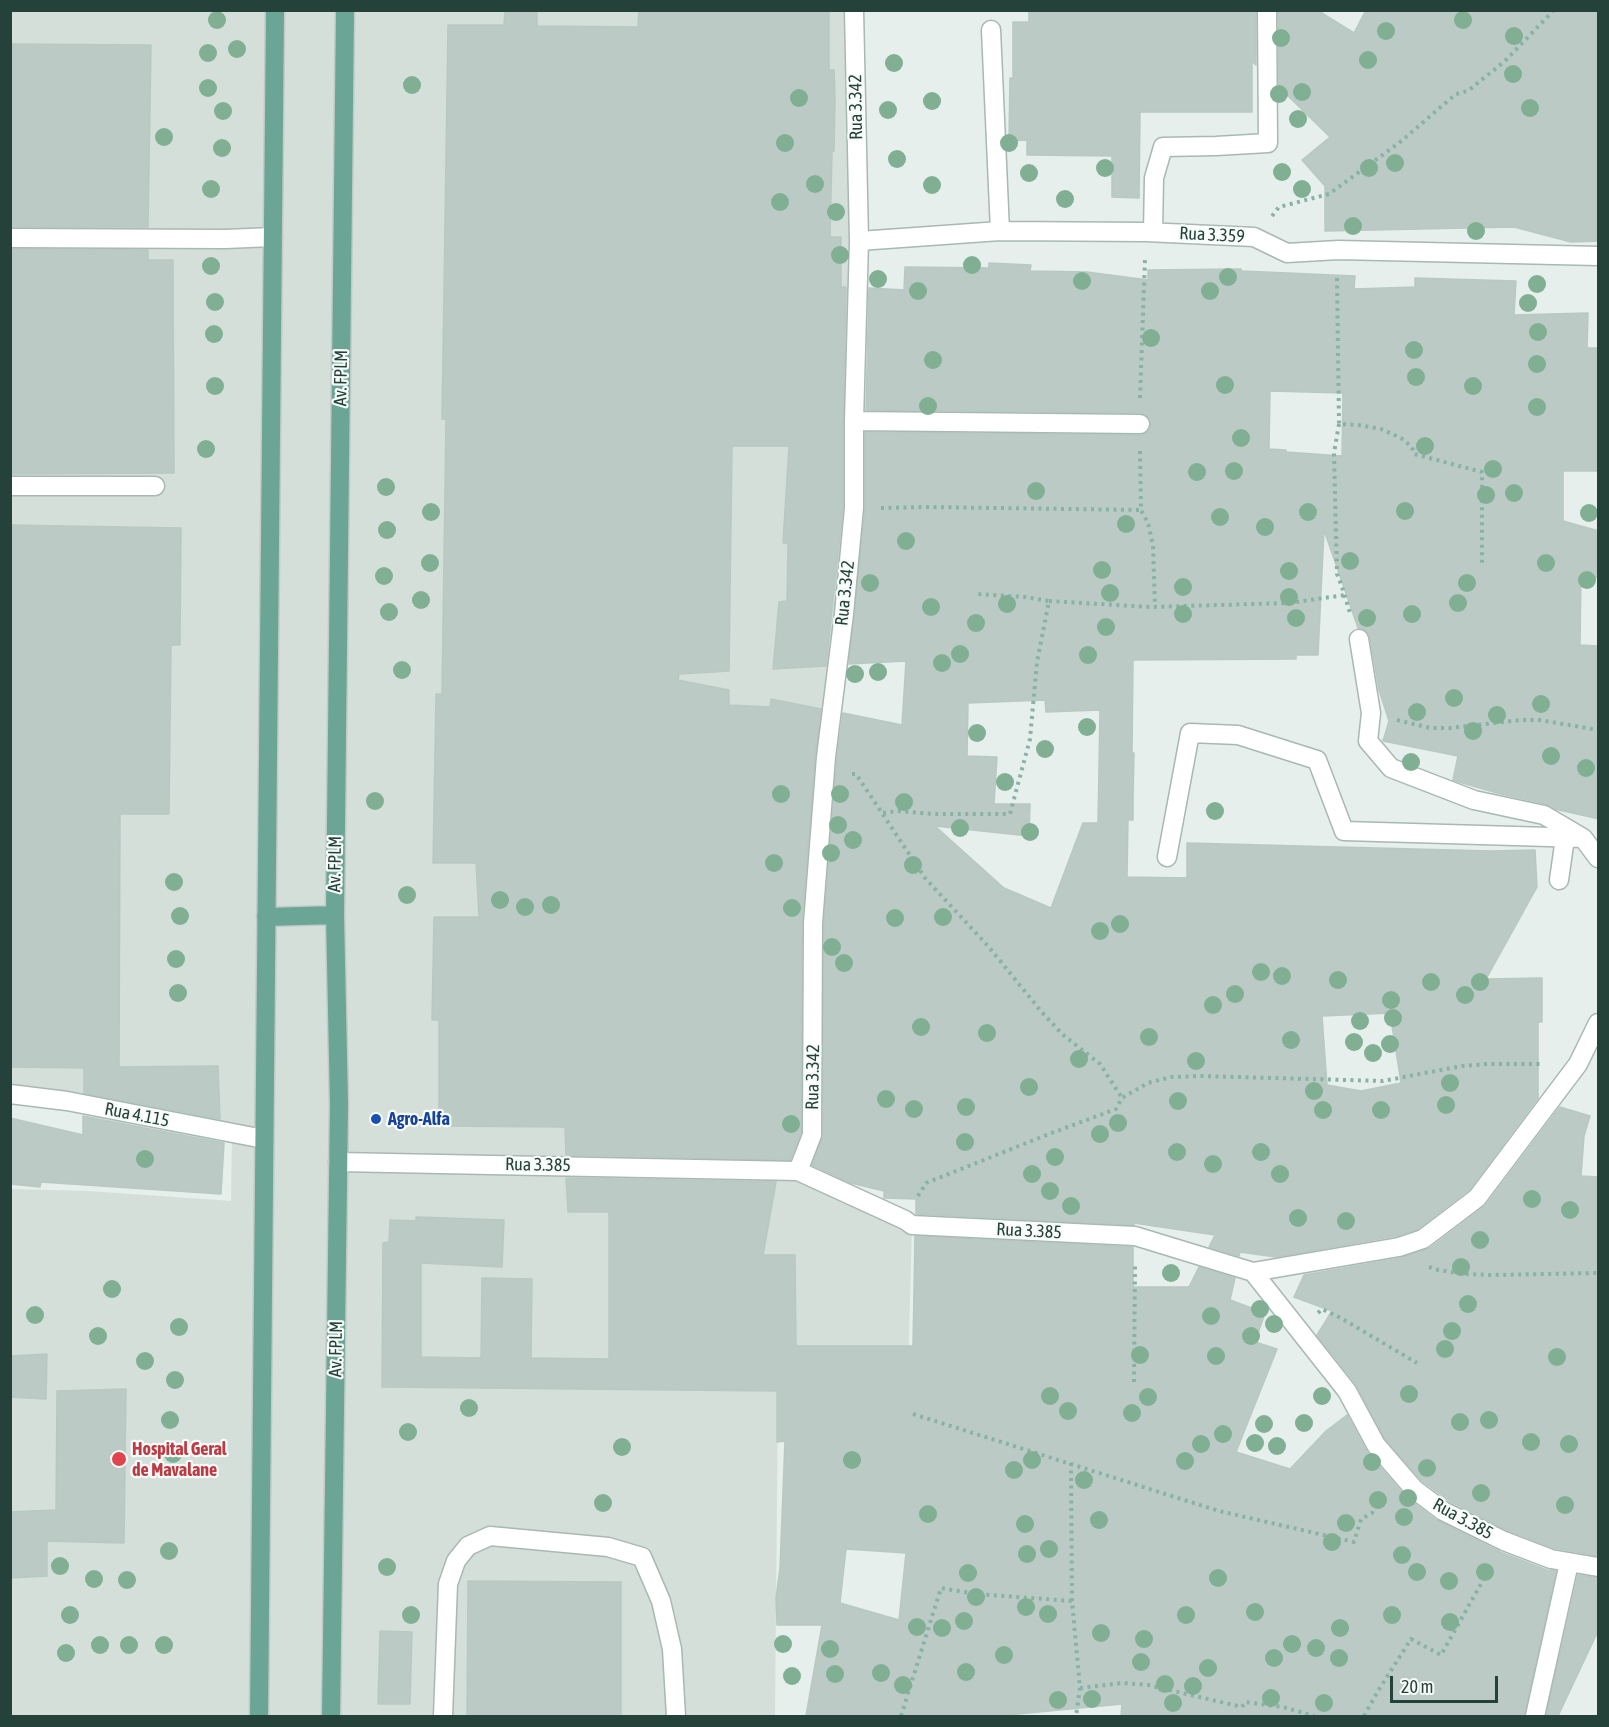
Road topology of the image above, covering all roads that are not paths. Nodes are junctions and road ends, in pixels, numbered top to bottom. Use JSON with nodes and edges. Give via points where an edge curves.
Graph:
{"nodes":[{"id":1,"x":275,"y":10,"type":"edge"},
{"id":2,"x":345,"y":10,"type":"edge"},
{"id":3,"x":854,"y":10,"type":"edge"},
{"id":4,"x":1268,"y":10,"type":"edge"},
{"id":5,"x":991,"y":30,"type":"dead end"},
{"id":6,"x":1000,"y":231,"type":"junction"},
{"id":7,"x":1153,"y":232,"type":"junction"},
{"id":8,"x":273,"y":237,"type":"junction"},
{"id":9,"x":10,"y":238,"type":"edge"},
{"id":10,"x":859,"y":242,"type":"junction"},
{"id":11,"x":1599,"y":256,"type":"edge"},
{"id":12,"x":854,"y":421,"type":"junction"},
{"id":13,"x":1140,"y":424,"type":"dead end"},
{"id":14,"x":10,"y":486,"type":"edge"},
{"id":15,"x":155,"y":486,"type":"dead end"},
{"id":16,"x":1359,"y":639,"type":"road end"},
{"id":17,"x":1574,"y":838,"type":"junction"},
{"id":18,"x":1167,"y":857,"type":"dead end"},
{"id":19,"x":1599,"y":858,"type":"edge"},
{"id":20,"x":1559,"y":880,"type":"dead end"},
{"id":21,"x":335,"y":915,"type":"junction"},
{"id":22,"x":266,"y":917,"type":"junction"},
{"id":23,"x":1599,"y":1023,"type":"edge"},
{"id":24,"x":10,"y":1094,"type":"edge"},
{"id":25,"x":264,"y":1139,"type":"junction"},
{"id":26,"x":338,"y":1162,"type":"junction"},
{"id":27,"x":798,"y":1171,"type":"junction"},
{"id":28,"x":1253,"y":1272,"type":"junction"},
{"id":29,"x":1569,"y":1563,"type":"junction"},
{"id":30,"x":1599,"y":1567,"type":"edge"},
{"id":31,"x":259,"y":1716,"type":"edge"},
{"id":32,"x":331,"y":1716,"type":"edge"},
{"id":33,"x":443,"y":1716,"type":"edge"},
{"id":34,"x":676,"y":1716,"type":"edge"},
{"id":35,"x":1535,"y":1716,"type":"edge"}],
"edges":[{"from":1,"to":8,"type":"main road"},
{"from":2,"to":21,"type":"main road","name":"Av. FPLM"},
{"from":3,"to":10,"type":"street","name":"Rua 3.342"},
{"from":4,"to":7,"type":"street","via":[[1268,143],[1163,147],[1154,178]]},
{"from":5,"to":6,"type":"street"},
{"from":6,"to":7,"type":"street","name":"Rua 3.359"},
{"from":6,"to":10,"type":"street","name":"Rua 3.359"},
{"from":7,"to":11,"type":"street","name":"Rua 3.359","via":[[1254,237],[1287,253],[1338,250]]},
{"from":8,"to":9,"type":"street"},
{"from":8,"to":22,"type":"main road"},
{"from":10,"to":12,"type":"street","name":"Rua 3.342"},
{"from":12,"to":13,"type":"street"},
{"from":12,"to":27,"type":"street","name":"Rua 3.342","via":[[854,508],[826,757],[813,923],[812,1135]]},
{"from":14,"to":15,"type":"street"},
{"from":16,"to":17,"type":"street","via":[[1371,713],[1368,741],[1391,768],[1474,800],[1544,815]]},
{"from":17,"to":18,"type":"street","via":[[1344,831],[1317,760],[1238,735],[1190,734]]},
{"from":17,"to":19,"type":"street"},
{"from":17,"to":20,"type":"street"},
{"from":21,"to":22,"type":"main road"},
{"from":21,"to":26,"type":"main road","name":"Av. FPLM"},
{"from":22,"to":25,"type":"main road"},
{"from":23,"to":28,"type":"street","via":[[1578,1064],[1477,1198],[1423,1239],[1398,1247]]},
{"from":24,"to":25,"type":"street","name":"Rua 4.115","via":[[67,1101]]},
{"from":25,"to":31,"type":"main road"},
{"from":26,"to":27,"type":"street","name":"Rua 3.385"},
{"from":26,"to":32,"type":"main road","name":"Av. FPLM"},
{"from":27,"to":28,"type":"street","name":"Rua 3.385","via":[[912,1225],[1135,1236]]},
{"from":28,"to":29,"type":"street","name":"Rua 3.385","via":[[1347,1391],[1376,1445],[1414,1489],[1443,1511],[1504,1541]]},
{"from":29,"to":30,"type":"street","name":"Rua 3.385"},
{"from":29,"to":35,"type":"street"},
{"from":33,"to":34,"type":"street","via":[[448,1584],[456,1560],[468,1545],[490,1536],[608,1547],[642,1557],[661,1601],[672,1649]]}]}
